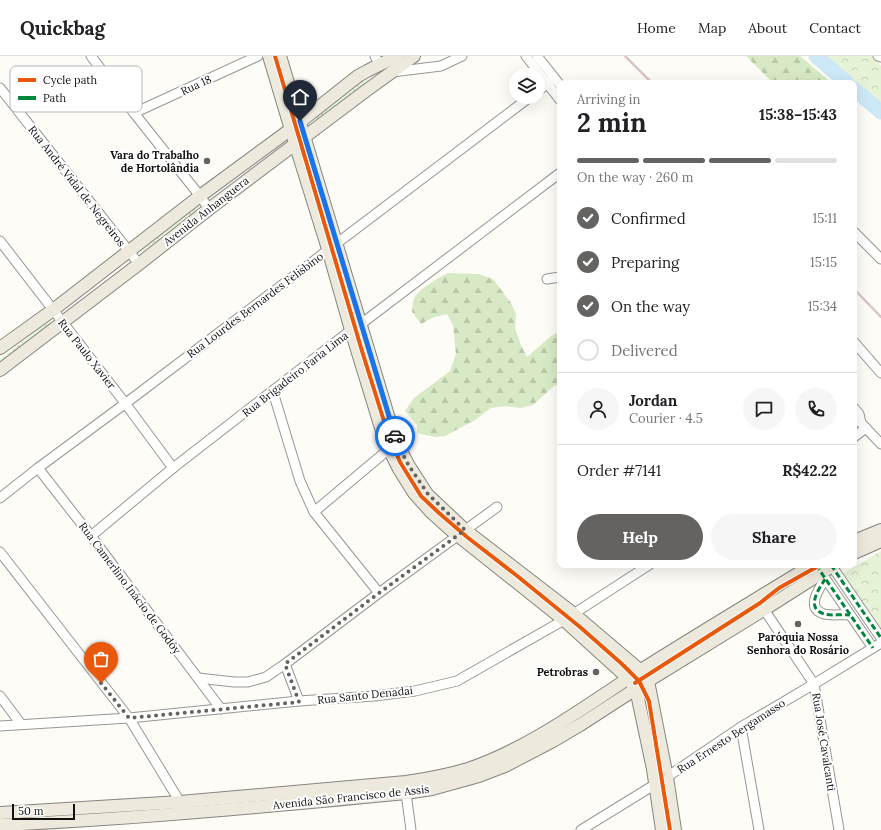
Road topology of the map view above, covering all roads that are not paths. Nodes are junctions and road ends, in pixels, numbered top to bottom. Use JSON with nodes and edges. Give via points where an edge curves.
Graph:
{"nodes":[{"id":1,"x":91,"y":56,"type":"edge"},
{"id":2,"x":258,"y":56,"type":"edge"},
{"id":3,"x":269,"y":56,"type":"edge"},
{"id":4,"x":280,"y":56,"type":"edge"},
{"id":5,"x":397,"y":56,"type":"edge"},
{"id":6,"x":462,"y":56,"type":"edge"},
{"id":7,"x":526,"y":56,"type":"edge"},
{"id":8,"x":538,"y":56,"type":"edge"},
{"id":9,"x":878,"y":56,"type":"edge"},
{"id":10,"x":413,"y":57,"type":"edge"},
{"id":11,"x":881,"y":58,"type":"edge"},
{"id":12,"x":377,"y":60,"type":"edge"},
{"id":13,"x":99,"y":66,"type":"edge"},
{"id":14,"x":424,"y":69,"type":"junction"},
{"id":15,"x":367,"y":70,"type":"junction"},
{"id":16,"x":391,"y":73,"type":"junction"},
{"id":17,"x":554,"y":82,"type":"edge"},
{"id":18,"x":374,"y":84,"type":"junction"},
{"id":19,"x":545,"y":87,"type":"edge"},
{"id":20,"x":0,"y":88,"type":"edge"},
{"id":21,"x":10,"y":101,"type":"edge"},
{"id":22,"x":521,"y":104,"type":"edge"},
{"id":23,"x":142,"y":109,"type":"edge"},
{"id":24,"x":19,"y":112,"type":"edge"},
{"id":25,"x":134,"y":113,"type":"edge"},
{"id":26,"x":295,"y":125,"type":"junction"},
{"id":27,"x":300,"y":140,"type":"junction"},
{"id":28,"x":557,"y":175,"type":"edge"},
{"id":29,"x":200,"y":196,"type":"junction"},
{"id":30,"x":209,"y":209,"type":"junction"},
{"id":31,"x":857,"y":235,"type":"edge"},
{"id":32,"x":0,"y":241,"type":"edge"},
{"id":33,"x":333,"y":246,"type":"junction"},
{"id":34,"x":128,"y":251,"type":"junction"},
{"id":35,"x":881,"y":259,"type":"edge"},
{"id":36,"x":139,"y":264,"type":"junction"},
{"id":37,"x":557,"y":277,"type":"edge"},
{"id":38,"x":547,"y":279,"type":"dead end"},
{"id":39,"x":53,"y":310,"type":"junction"},
{"id":40,"x":62,"y":322,"type":"junction"},
{"id":41,"x":356,"y":327,"type":"junction"},
{"id":42,"x":857,"y":345,"type":"edge"},
{"id":43,"x":0,"y":348,"type":"edge"},
{"id":44,"x":0,"y":370,"type":"edge"},
{"id":45,"x":881,"y":373,"type":"edge"},
{"id":46,"x":273,"y":392,"type":"junction"},
{"id":47,"x":125,"y":404,"type":"junction"},
{"id":48,"x":857,"y":412,"type":"edge"},
{"id":49,"x":860,"y":424,"type":"edge"},
{"id":50,"x":881,"y":444,"type":"edge"},
{"id":51,"x":389,"y":450,"type":"junction"},
{"id":52,"x":38,"y":468,"type":"junction"},
{"id":53,"x":173,"y":468,"type":"junction"},
{"id":54,"x":0,"y":498,"type":"edge"},
{"id":55,"x":497,"y":507,"type":"dead end"},
{"id":56,"x":314,"y":512,"type":"junction"},
{"id":57,"x":881,"y":530,"type":"edge"},
{"id":58,"x":461,"y":532,"type":"junction"},
{"id":59,"x":91,"y":536,"type":"junction"},
{"id":60,"x":857,"y":540,"type":"edge"},
{"id":61,"x":881,"y":541,"type":"edge"},
{"id":62,"x":0,"y":552,"type":"edge"},
{"id":63,"x":857,"y":552,"type":"edge"},
{"id":64,"x":644,"y":568,"type":"edge"},
{"id":65,"x":807,"y":568,"type":"edge"},
{"id":66,"x":834,"y":568,"type":"edge"},
{"id":67,"x":821,"y":572,"type":"edge"},
{"id":68,"x":379,"y":593,"type":"junction"},
{"id":69,"x":757,"y":599,"type":"junction"},
{"id":70,"x":765,"y":610,"type":"junction"},
{"id":71,"x":850,"y":615,"type":"junction"},
{"id":72,"x":569,"y":617,"type":"junction"},
{"id":73,"x":881,"y":638,"type":"edge"},
{"id":74,"x":877,"y":645,"type":"edge"},
{"id":75,"x":285,"y":664,"type":"junction"},
{"id":76,"x":641,"y":670,"type":"junction"},
{"id":77,"x":198,"y":678,"type":"junction"},
{"id":78,"x":629,"y":678,"type":"junction"},
{"id":79,"x":648,"y":681,"type":"junction"},
{"id":80,"x":814,"y":684,"type":"junction"},
{"id":81,"x":636,"y":689,"type":"junction"},
{"id":82,"x":0,"y":696,"type":"edge"},
{"id":83,"x":299,"y":702,"type":"junction"},
{"id":84,"x":221,"y":709,"type":"junction"},
{"id":85,"x":129,"y":718,"type":"junction"},
{"id":86,"x":21,"y":724,"type":"junction"},
{"id":87,"x":0,"y":726,"type":"edge"},
{"id":88,"x":742,"y":727,"type":"junction"},
{"id":89,"x":667,"y":777,"type":"junction"},
{"id":90,"x":656,"y":785,"type":"junction"},
{"id":91,"x":406,"y":793,"type":"junction"},
{"id":92,"x":180,"y":802,"type":"junction"},
{"id":93,"x":0,"y":813,"type":"edge"},
{"id":94,"x":0,"y":825,"type":"edge"},
{"id":95,"x":52,"y":826,"type":"edge"},
{"id":96,"x":411,"y":830,"type":"edge"},
{"id":97,"x":581,"y":830,"type":"edge"},
{"id":98,"x":662,"y":830,"type":"edge"},
{"id":99,"x":675,"y":830,"type":"edge"},
{"id":100,"x":758,"y":830,"type":"edge"},
{"id":101,"x":839,"y":830,"type":"edge"}],
"edges":[{"from":1,"to":13,"type":"street"},
{"from":2,"to":23,"type":"street","name":"Rua 18"},
{"from":3,"to":26,"type":"main road"},
{"from":4,"to":26,"type":"main road"},
{"from":5,"to":12,"type":"main road","name":"Avenida Anhanguera"},
{"from":6,"to":14,"type":"street","via":[[441,66]]},
{"from":7,"to":17,"type":"street"},
{"from":8,"to":17,"type":"street"},
{"from":9,"to":11,"type":"street"},
{"from":10,"to":14,"type":"street"},
{"from":10,"to":16,"type":"main road","name":"Avenida Anhanguera"},
{"from":12,"to":15,"type":"main road","name":"Avenida Anhanguera"},
{"from":14,"to":16,"type":"street"},
{"from":15,"to":18,"type":"main road"},
{"from":15,"to":26,"type":"main road","name":"Avenida Anhanguera"},
{"from":16,"to":18,"type":"main road","name":"Avenida Anhanguera"},
{"from":17,"to":19,"type":"street"},
{"from":18,"to":27,"type":"main road","name":"Avenida Anhanguera"},
{"from":20,"to":21,"type":"street","name":"Rua André Vidal de Negreiros"},
{"from":22,"to":33,"type":"street","name":"Rua Lourdes Bernardes Felisbino"},
{"from":24,"to":34,"type":"street","name":"Rua André Vidal de Negreiros"},
{"from":25,"to":29,"type":"street"},
{"from":26,"to":27,"type":"main road"},
{"from":26,"to":29,"type":"main road","name":"Avenida Anhanguera"},
{"from":27,"to":30,"type":"main road","name":"Avenida Anhanguera"},
{"from":27,"to":33,"type":"main road"},
{"from":28,"to":41,"type":"street","name":"Rua Brigadeiro Faria Lima"},
{"from":29,"to":30,"type":"street"},
{"from":29,"to":34,"type":"main road","name":"Avenida Anhanguera"},
{"from":30,"to":36,"type":"main road","name":"Avenida Anhanguera"},
{"from":31,"to":35,"type":"street"},
{"from":32,"to":39,"type":"street","name":"Rua Paulo Xavier"},
{"from":33,"to":41,"type":"main road"},
{"from":33,"to":47,"type":"street","name":"Rua Lourdes Bernardes Felisbino"},
{"from":34,"to":36,"type":"street","name":"Rua André Vidal de Negreiros"},
{"from":34,"to":39,"type":"main road","name":"Avenida Anhanguera"},
{"from":36,"to":40,"type":"main road","name":"Avenida Anhanguera"},
{"from":37,"to":38,"type":"street"},
{"from":39,"to":40,"type":"street","name":"Rua Paulo Xavier"},
{"from":39,"to":43,"type":"main road","name":"Avenida Anhanguera"},
{"from":40,"to":44,"type":"main road","name":"Avenida Anhanguera"},
{"from":40,"to":47,"type":"street","name":"Rua Paulo Xavier"},
{"from":41,"to":46,"type":"street","name":"Rua Brigadeiro Faria Lima"},
{"from":41,"to":51,"type":"main road"},
{"from":41,"to":58,"type":"main road","via":[[400,449],[428,494]]},
{"from":42,"to":45,"type":"street"},
{"from":46,"to":53,"type":"street","name":"Rua Brigadeiro Faria Lima"},
{"from":46,"to":56,"type":"street","via":[[300,481]]},
{"from":47,"to":52,"type":"street","name":"Rua Lourdes Bernardes Felisbino"},
{"from":47,"to":53,"type":"street","name":"Rua Paulo Xavier"},
{"from":48,"to":49,"type":"street"},
{"from":49,"to":50,"type":"street"},
{"from":51,"to":56,"type":"street"},
{"from":51,"to":58,"type":"main road","via":[[414,493],[431,512]]},
{"from":52,"to":54,"type":"street","name":"Rua Lourdes Bernardes Felisbino"},
{"from":52,"to":59,"type":"street","name":"Rua Camerlino Inácio de Godóy"},
{"from":53,"to":59,"type":"street","name":"Rua Brigadeiro Faria Lima"},
{"from":55,"to":58,"type":"street"},
{"from":56,"to":68,"type":"street"},
{"from":57,"to":60,"type":"main road"},
{"from":58,"to":68,"type":"street"},
{"from":58,"to":72,"type":"main road"},
{"from":59,"to":77,"type":"street","name":"Rua Camerlino Inácio de Godóy"},
{"from":61,"to":63,"type":"main road"},
{"from":62,"to":85,"type":"street"},
{"from":64,"to":72,"type":"street","name":"Rua Santo Denadai"},
{"from":65,"to":69,"type":"main road","name":"Avenida São Francisco de Assis"},
{"from":66,"to":73,"type":"street"},
{"from":67,"to":70,"type":"main road","name":"Avenida São Francisco de Assis"},
{"from":67,"to":71,"type":"street"},
{"from":67,"to":71,"type":"street","via":[[814,601],[816,608],[824,614]]},
{"from":68,"to":75,"type":"street"},
{"from":69,"to":70,"type":"street","name":"Rua José Cavalcanti"},
{"from":69,"to":76,"type":"main road","name":"Avenida São Francisco de Assis"},
{"from":70,"to":79,"type":"main road","name":"Avenida São Francisco de Assis"},
{"from":70,"to":80,"type":"street","name":"Rua José Cavalcanti"},
{"from":71,"to":74,"type":"street"},
{"from":72,"to":76,"type":"main road","via":[[597,634]]},
{"from":72,"to":78,"type":"main road"},
{"from":72,"to":83,"type":"street","name":"Rua Santo Denadai","via":[[457,681],[415,691]]},
{"from":74,"to":80,"type":"street","name":"Rua Ernesto Bergamasso"},
{"from":75,"to":77,"type":"street","via":[[266,677],[248,682]]},
{"from":75,"to":83,"type":"street"},
{"from":76,"to":78,"type":"main road","name":"Avenida São Francisco de Assis"},
{"from":76,"to":79,"type":"main road"},
{"from":77,"to":84,"type":"street","name":"Rua Camerlino Inácio de Godóy"},
{"from":78,"to":81,"type":"main road"},
{"from":78,"to":92,"type":"main road","name":"Avenida São Francisco de Assis","via":[[527,742],[467,769],[406,782]]},
{"from":79,"to":81,"type":"main road","name":"Avenida São Francisco de Assis"},
{"from":79,"to":89,"type":"main road"},
{"from":80,"to":88,"type":"street","name":"Rua Ernesto Bergamasso"},
{"from":80,"to":101,"type":"street","name":"Rua José Cavalcanti"},
{"from":81,"to":90,"type":"main road"},
{"from":81,"to":91,"type":"main road","name":"Avenida São Francisco de Assis","via":[[553,741],[505,766],[466,780]]},
{"from":82,"to":86,"type":"street"},
{"from":83,"to":84,"type":"street","name":"Rua Santo Denadai"},
{"from":84,"to":85,"type":"street","name":"Rua Santo Denadai"},
{"from":85,"to":86,"type":"street","name":"Rua Santo Denadai"},
{"from":85,"to":92,"type":"street"},
{"from":86,"to":87,"type":"street","name":"Rua Santo Denadai"},
{"from":88,"to":89,"type":"street","name":"Rua Ernesto Bergamasso"},
{"from":88,"to":100,"type":"street"},
{"from":89,"to":90,"type":"street","name":"Rua Ernesto Bergamasso"},
{"from":89,"to":99,"type":"main road"},
{"from":90,"to":97,"type":"street","name":"Rua Ernesto Bergamasso"},
{"from":90,"to":98,"type":"main road"},
{"from":91,"to":95,"type":"main road","name":"Avenida São Francisco de Assis"},
{"from":91,"to":96,"type":"street"},
{"from":92,"to":93,"type":"main road","name":"Avenida São Francisco de Assis"},
{"from":94,"to":95,"type":"main road","name":"Avenida São Francisco de Assis"}]}
